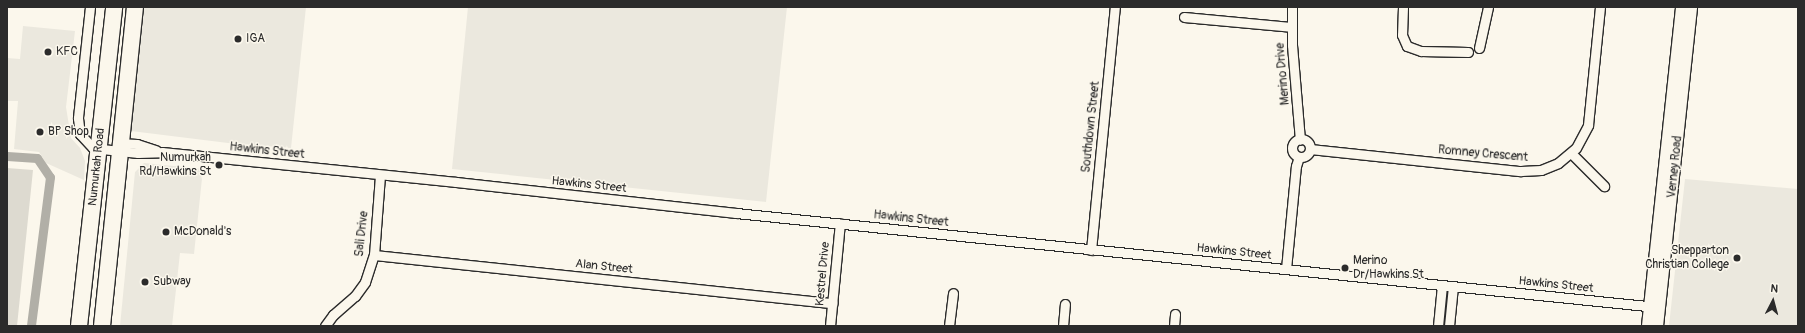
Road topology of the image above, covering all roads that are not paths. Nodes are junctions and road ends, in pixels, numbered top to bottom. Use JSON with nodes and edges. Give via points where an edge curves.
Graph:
{"nodes":[{"id":1,"x":90,"y":7,"type":"edge"},
{"id":2,"x":114,"y":7,"type":"edge"},
{"id":3,"x":135,"y":7,"type":"edge"},
{"id":4,"x":1115,"y":7,"type":"edge"},
{"id":5,"x":1292,"y":7,"type":"edge"},
{"id":6,"x":1403,"y":7,"type":"edge"},
{"id":7,"x":1488,"y":7,"type":"edge"},
{"id":8,"x":1600,"y":7,"type":"edge"},
{"id":9,"x":1682,"y":7,"type":"edge"},
{"id":10,"x":1691,"y":7,"type":"edge"},
{"id":11,"x":1184,"y":17,"type":"dead end"},
{"id":12,"x":1291,"y":27,"type":"junction"},
{"id":13,"x":1479,"y":48,"type":"dead end"},
{"id":14,"x":1468,"y":52,"type":"dead end"},
{"id":15,"x":1300,"y":140,"type":"junction"},
{"id":16,"x":121,"y":147,"type":"junction"},
{"id":17,"x":99,"y":149,"type":"junction"},
{"id":18,"x":1310,"y":149,"type":"junction"},
{"id":19,"x":1571,"y":153,"type":"junction"},
{"id":20,"x":1299,"y":157,"type":"junction"},
{"id":21,"x":380,"y":175,"type":"junction"},
{"id":22,"x":1604,"y":186,"type":"dead end"},
{"id":23,"x":840,"y":223,"type":"junction"},
{"id":24,"x":1091,"y":250,"type":"junction"},
{"id":25,"x":374,"y":255,"type":"junction"},
{"id":26,"x":1286,"y":269,"type":"junction"},
{"id":27,"x":1442,"y":285,"type":"junction"},
{"id":28,"x":1453,"y":286,"type":"junction"},
{"id":29,"x":952,"y":293,"type":"dead end"},
{"id":30,"x":832,"y":303,"type":"junction"},
{"id":31,"x":1065,"y":304,"type":"dead end"},
{"id":32,"x":1655,"y":307,"type":"junction"},
{"id":33,"x":1175,"y":314,"type":"dead end"},
{"id":34,"x":79,"y":326,"type":"edge"},
{"id":35,"x":102,"y":326,"type":"edge"},
{"id":36,"x":325,"y":326,"type":"edge"},
{"id":37,"x":830,"y":326,"type":"edge"},
{"id":38,"x":949,"y":326,"type":"edge"},
{"id":39,"x":1063,"y":326,"type":"edge"},
{"id":40,"x":1174,"y":326,"type":"edge"},
{"id":41,"x":1438,"y":326,"type":"edge"},
{"id":42,"x":1449,"y":326,"type":"edge"},
{"id":43,"x":1648,"y":326,"type":"edge"},
{"id":44,"x":1657,"y":326,"type":"edge"}],
"edges":[{"from":1,"to":17,"type":"street","via":[[78,118],[80,134],[93,148]]},
{"from":2,"to":17,"type":"highway","name":"Numurkah Road"},
{"from":3,"to":16,"type":"highway","name":"Numurkah Road"},
{"from":4,"to":24,"type":"street","name":"Southdown Street"},
{"from":5,"to":12,"type":"street","name":"Merino Drive"},
{"from":6,"to":14,"type":"street","via":[[1402,35],[1407,46],[1421,51]]},
{"from":7,"to":13,"type":"street"},
{"from":8,"to":19,"type":"street","name":"Romney Crescent","via":[[1588,125]]},
{"from":9,"to":32,"type":"street","name":"Verney Road"},
{"from":10,"to":32,"type":"street","name":"Verney Road"},
{"from":11,"to":12,"type":"street"},
{"from":12,"to":15,"type":"street","name":"Merino Drive"},
{"from":15,"to":18,"type":"street","via":[[1308,144]]},
{"from":15,"to":20,"type":"street","via":[[1292,149]]},
{"from":16,"to":17,"type":"street"},
{"from":16,"to":21,"type":"street","name":"Hawkins Street","via":[[137,144],[162,152]]},
{"from":16,"to":35,"type":"highway","name":"Numurkah Road"},
{"from":17,"to":34,"type":"highway","name":"Numurkah Road"},
{"from":18,"to":19,"type":"street","name":"Romney Crescent","via":[[1521,171],[1540,170],[1558,163]]},
{"from":18,"to":20,"type":"street","via":[[1305,156]]},
{"from":19,"to":22,"type":"street"},
{"from":20,"to":26,"type":"street"},
{"from":21,"to":23,"type":"street","name":"Hawkins Street"},
{"from":21,"to":25,"type":"street","name":"Sali Drive"},
{"from":23,"to":24,"type":"street","name":"Hawkins Street"},
{"from":23,"to":30,"type":"street","name":"Kestrel Drive"},
{"from":24,"to":26,"type":"street","name":"Hawkins Street"},
{"from":25,"to":30,"type":"street","name":"Alan Street"},
{"from":25,"to":36,"type":"street","name":"Sali Drive","via":[[365,282],[355,296],[333,315]]},
{"from":26,"to":27,"type":"street","name":"Hawkins Street"},
{"from":27,"to":28,"type":"street","name":"Hawkins Street"},
{"from":27,"to":41,"type":"street"},
{"from":28,"to":32,"type":"street","name":"Hawkins Street"},
{"from":28,"to":42,"type":"street"},
{"from":29,"to":38,"type":"street"},
{"from":30,"to":37,"type":"street","name":"Kestrel Drive"},
{"from":31,"to":39,"type":"street"},
{"from":32,"to":43,"type":"street","name":"Verney Road"},
{"from":32,"to":44,"type":"street","name":"Verney Road"},
{"from":33,"to":40,"type":"street"}]}
